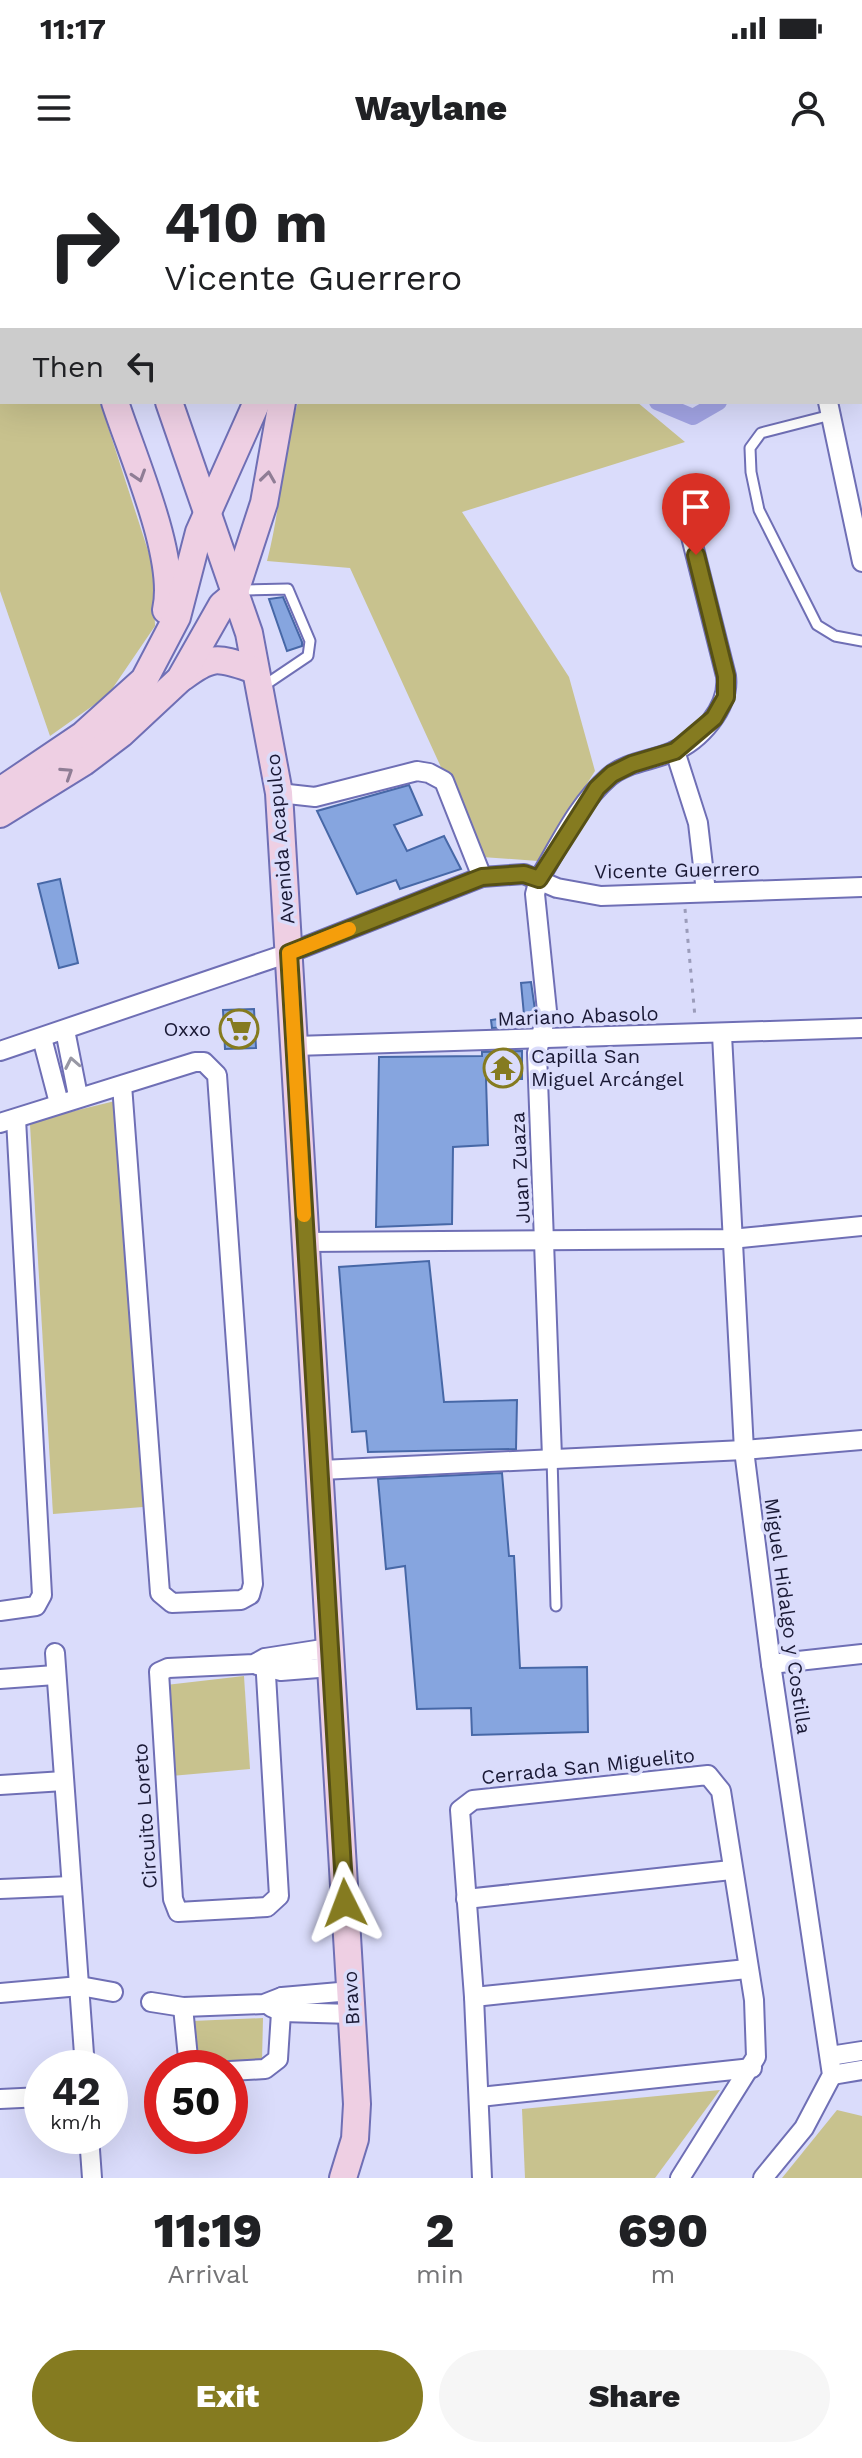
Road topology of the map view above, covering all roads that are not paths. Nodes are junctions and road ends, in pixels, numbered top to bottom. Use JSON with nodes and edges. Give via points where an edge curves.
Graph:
{"nodes":[{"id":1,"x":116,"y":404,"type":"edge"},
{"id":2,"x":151,"y":404,"type":"edge"},
{"id":3,"x":170,"y":404,"type":"edge"},
{"id":4,"x":256,"y":404,"type":"edge"},
{"id":5,"x":282,"y":404,"type":"edge"},
{"id":6,"x":830,"y":408,"type":"edge"},
{"id":7,"x":682,"y":501,"type":"dead end"},
{"id":8,"x":259,"y":522,"type":"junction"},
{"id":9,"x":206,"y":527,"type":"junction"},
{"id":10,"x":862,"y":562,"type":"edge"},
{"id":11,"x":230,"y":595,"type":"junction"},
{"id":12,"x":177,"y":617,"type":"junction"},
{"id":13,"x":862,"y":641,"type":"edge"},
{"id":14,"x":255,"y":678,"type":"junction"},
{"id":15,"x":180,"y":679,"type":"junction"},
{"id":16,"x":144,"y":680,"type":"junction"},
{"id":17,"x":675,"y":751,"type":"junction"},
{"id":18,"x":0,"y":791,"type":"edge"},
{"id":19,"x":279,"y":793,"type":"junction"},
{"id":20,"x":0,"y":814,"type":"edge"},
{"id":21,"x":482,"y":877,"type":"junction"},
{"id":22,"x":539,"y":879,"type":"junction"},
{"id":23,"x":862,"y":887,"type":"edge"},
{"id":24,"x":706,"y":892,"type":"junction"},
{"id":25,"x":289,"y":953,"type":"junction"},
{"id":26,"x":862,"y":1028,"type":"edge"},
{"id":27,"x":65,"y":1030,"type":"junction"},
{"id":28,"x":722,"y":1035,"type":"junction"},
{"id":29,"x":42,"y":1038,"type":"junction"},
{"id":30,"x":541,"y":1040,"type":"junction"},
{"id":31,"x":295,"y":1046,"type":"junction"},
{"id":32,"x":0,"y":1051,"type":"edge"},
{"id":33,"x":122,"y":1085,"type":"junction"},
{"id":34,"x":78,"y":1096,"type":"junction"},
{"id":35,"x":59,"y":1103,"type":"junction"},
{"id":36,"x":8,"y":1121,"type":"edge"},
{"id":37,"x":862,"y":1226,"type":"edge"},
{"id":38,"x":545,"y":1239,"type":"junction"},
{"id":39,"x":731,"y":1239,"type":"junction"},
{"id":40,"x":305,"y":1242,"type":"junction"},
{"id":41,"x":862,"y":1440,"type":"edge"},
{"id":42,"x":744,"y":1450,"type":"junction"},
{"id":43,"x":552,"y":1457,"type":"junction"},
{"id":44,"x":321,"y":1470,"type":"junction"},
{"id":45,"x":556,"y":1606,"type":"dead end"},
{"id":46,"x":0,"y":1611,"type":"edge"},
{"id":47,"x":55,"y":1653,"type":"dead end"},
{"id":48,"x":862,"y":1654,"type":"edge"},
{"id":49,"x":330,"y":1657,"type":"junction"},
{"id":50,"x":261,"y":1664,"type":"junction"},
{"id":51,"x":771,"y":1664,"type":"junction"},
{"id":52,"x":55,"y":1675,"type":"junction"},
{"id":53,"x":0,"y":1679,"type":"edge"},
{"id":54,"x":64,"y":1781,"type":"junction"},
{"id":55,"x":0,"y":1785,"type":"edge"},
{"id":56,"x":731,"y":1870,"type":"junction"},
{"id":57,"x":71,"y":1886,"type":"junction"},
{"id":58,"x":0,"y":1889,"type":"edge"},
{"id":59,"x":466,"y":1899,"type":"junction"},
{"id":60,"x":747,"y":1969,"type":"junction"},
{"id":61,"x":80,"y":1986,"type":"junction"},
{"id":62,"x":113,"y":1992,"type":"dead end"},
{"id":63,"x":0,"y":1993,"type":"edge"},
{"id":64,"x":474,"y":1997,"type":"junction"},
{"id":65,"x":151,"y":2002,"type":"dead end"},
{"id":66,"x":352,"y":2002,"type":"junction"},
{"id":67,"x":276,"y":2004,"type":"junction"},
{"id":68,"x":183,"y":2007,"type":"junction"},
{"id":69,"x":84,"y":2050,"type":"edge"},
{"id":70,"x":187,"y":2050,"type":"edge"},
{"id":71,"x":862,"y":2051,"type":"edge"},
{"id":72,"x":831,"y":2066,"type":"junction"},
{"id":73,"x":752,"y":2068,"type":"junction"},
{"id":74,"x":248,"y":2070,"type":"edge"},
{"id":75,"x":862,"y":2070,"type":"edge"},
{"id":76,"x":480,"y":2097,"type":"junction"},
{"id":77,"x":24,"y":2098,"type":"edge"},
{"id":78,"x":0,"y":2099,"type":"edge"},
{"id":79,"x":90,"y":2154,"type":"edge"},
{"id":80,"x":684,"y":2177,"type":"edge"},
{"id":81,"x":92,"y":2178,"type":"edge"},
{"id":82,"x":343,"y":2178,"type":"edge"},
{"id":83,"x":482,"y":2178,"type":"edge"},
{"id":84,"x":763,"y":2178,"type":"edge"}],
"edges":[{"from":1,"to":16,"type":"main road","one_way":true,"via":[[169,580],[161,634]]},
{"from":2,"to":9,"type":"main road"},
{"from":3,"to":9,"type":"main road"},
{"from":4,"to":9,"type":"main road"},
{"from":8,"to":5,"type":"main road","one_way":true},
{"from":6,"to":10,"type":"street"},
{"from":6,"to":13,"type":"lane","via":[[761,433],[750,448],[751,472],[759,510],[817,625],[835,636]]},
{"from":7,"to":17,"type":"street","via":[[727,687],[714,718]]},
{"from":8,"to":9,"type":"main road"},
{"from":8,"to":11,"type":"main road"},
{"from":9,"to":11,"type":"main road"},
{"from":9,"to":12,"type":"main road"},
{"from":11,"to":12,"type":"main road","via":[[194,601]]},
{"from":11,"to":14,"type":"main road","name":"Avenida Acapulco"},
{"from":11,"to":14,"type":"main road","name":"Avenida Acapulco","via":[[249,633]]},
{"from":11,"to":14,"type":"lane","via":[[288,589],[310,641],[308,656]]},
{"from":11,"to":15,"type":"main road"},
{"from":12,"to":16,"type":"main road"},
{"from":14,"to":15,"type":"main road","via":[[223,659],[205,660]]},
{"from":14,"to":19,"type":"main road","name":"Avenida Acapulco"},
{"from":20,"to":15,"type":"main road","one_way":true,"via":[[84,762]]},
{"from":16,"to":18,"type":"main road","via":[[83,735]]},
{"from":17,"to":22,"type":"street","via":[[612,774],[583,806]]},
{"from":17,"to":24,"type":"street","via":[[698,823]]},
{"from":19,"to":21,"type":"street","via":[[315,797],[417,771],[429,773],[444,781]]},
{"from":19,"to":25,"type":"main road","name":"Avenida Acapulco"},
{"from":21,"to":22,"type":"street","name":"Vicente Guerrero","via":[[524,874]]},
{"from":21,"to":25,"type":"street","name":"Vicente Guerrero"},
{"from":22,"to":24,"type":"street","name":"Vicente Guerrero","via":[[567,891],[601,896]]},
{"from":22,"to":30,"type":"street","name":"Juan Zuaza","via":[[535,894],[547,1011]]},
{"from":23,"to":24,"type":"street","name":"Vicente Guerrero"},
{"from":25,"to":27,"type":"street","name":"Vicente Guerrero"},
{"from":25,"to":31,"type":"main road","name":"Bravo"},
{"from":26,"to":28,"type":"street","name":"Mariano Abasolo"},
{"from":27,"to":29,"type":"street","name":"Vicente Guerrero"},
{"from":34,"to":27,"type":"street","one_way":true},
{"from":28,"to":30,"type":"street","name":"Mariano Abasolo"},
{"from":28,"to":39,"type":"street","name":"Miguel Hidalgo y Costilla"},
{"from":29,"to":32,"type":"street","name":"Vicente Guerrero"},
{"from":29,"to":35,"type":"street"},
{"from":30,"to":31,"type":"street","name":"Mariano Abasolo"},
{"from":30,"to":38,"type":"street","name":"Juan Zuaza","via":[[537,1053]]},
{"from":31,"to":40,"type":"main road","name":"Bravo"},
{"from":33,"to":33,"type":"street","via":[[159,1586],[163,1599],[172,1603],[235,1601],[250,1595],[253,1584],[220,1084],[212,1067],[195,1062]]},
{"from":33,"to":34,"type":"street"},
{"from":34,"to":35,"type":"street"},
{"from":35,"to":36,"type":"street"},
{"from":36,"to":46,"type":"street","via":[[40,1602]]},
{"from":37,"to":39,"type":"street"},
{"from":38,"to":39,"type":"street"},
{"from":38,"to":40,"type":"street"},
{"from":38,"to":43,"type":"street","name":"Juan Zuaza"},
{"from":39,"to":42,"type":"street","name":"Miguel Hidalgo y Costilla"},
{"from":40,"to":44,"type":"main road","name":"Bravo"},
{"from":41,"to":42,"type":"street"},
{"from":42,"to":43,"type":"street"},
{"from":42,"to":51,"type":"street","name":"Miguel Hidalgo y Costilla"},
{"from":43,"to":44,"type":"street"},
{"from":43,"to":45,"type":"lane"},
{"from":44,"to":49,"type":"main road","name":"Bravo"},
{"from":47,"to":52,"type":"street"},
{"from":48,"to":51,"type":"street"},
{"from":49,"to":50,"type":"street"},
{"from":49,"to":66,"type":"main road","name":"Bravo"},
{"from":50,"to":50,"type":"street","name":"Circuito Loreto","via":[[277,1900],[267,1907],[178,1912],[158,1675],[168,1668]]},
{"from":51,"to":72,"type":"street","name":"Miguel Hidalgo y Costilla"},
{"from":52,"to":53,"type":"street"},
{"from":52,"to":54,"type":"street"},
{"from":54,"to":55,"type":"street"},
{"from":54,"to":57,"type":"street"},
{"from":56,"to":59,"type":"street"},
{"from":56,"to":59,"type":"street","name":"Cerrada San Miguelito","via":[[721,1791],[708,1775],[473,1800],[460,1810],[459,1818]]},
{"from":56,"to":60,"type":"street","name":"Cerrada San Miguelito"},
{"from":57,"to":58,"type":"street"},
{"from":57,"to":61,"type":"street"},
{"from":59,"to":64,"type":"street","name":"Cerrada San Miguelito"},
{"from":60,"to":64,"type":"street"},
{"from":60,"to":73,"type":"street","name":"Cerrada San Miguelito","via":[[757,2043]]},
{"from":61,"to":62,"type":"street"},
{"from":61,"to":63,"type":"street"},
{"from":61,"to":69,"type":"street"},
{"from":64,"to":76,"type":"street","name":"Cerrada San Miguelito"},
{"from":65,"to":68,"type":"street"},
{"from":66,"to":67,"type":"street"},
{"from":66,"to":82,"type":"main road","name":"Bravo","via":[[355,2139]]},
{"from":67,"to":68,"type":"street"},
{"from":67,"to":74,"type":"street","via":[[275,2064]]},
{"from":68,"to":70,"type":"street"},
{"from":71,"to":72,"type":"street"},
{"from":72,"to":75,"type":"street"},
{"from":72,"to":84,"type":"street","via":[[804,2128]]},
{"from":73,"to":76,"type":"street"},
{"from":73,"to":80,"type":"street","name":"Cerrada San Miguelito"},
{"from":76,"to":83,"type":"street","name":"Cerrada San Miguelito"},
{"from":77,"to":78,"type":"street"},
{"from":79,"to":81,"type":"street"}]}
